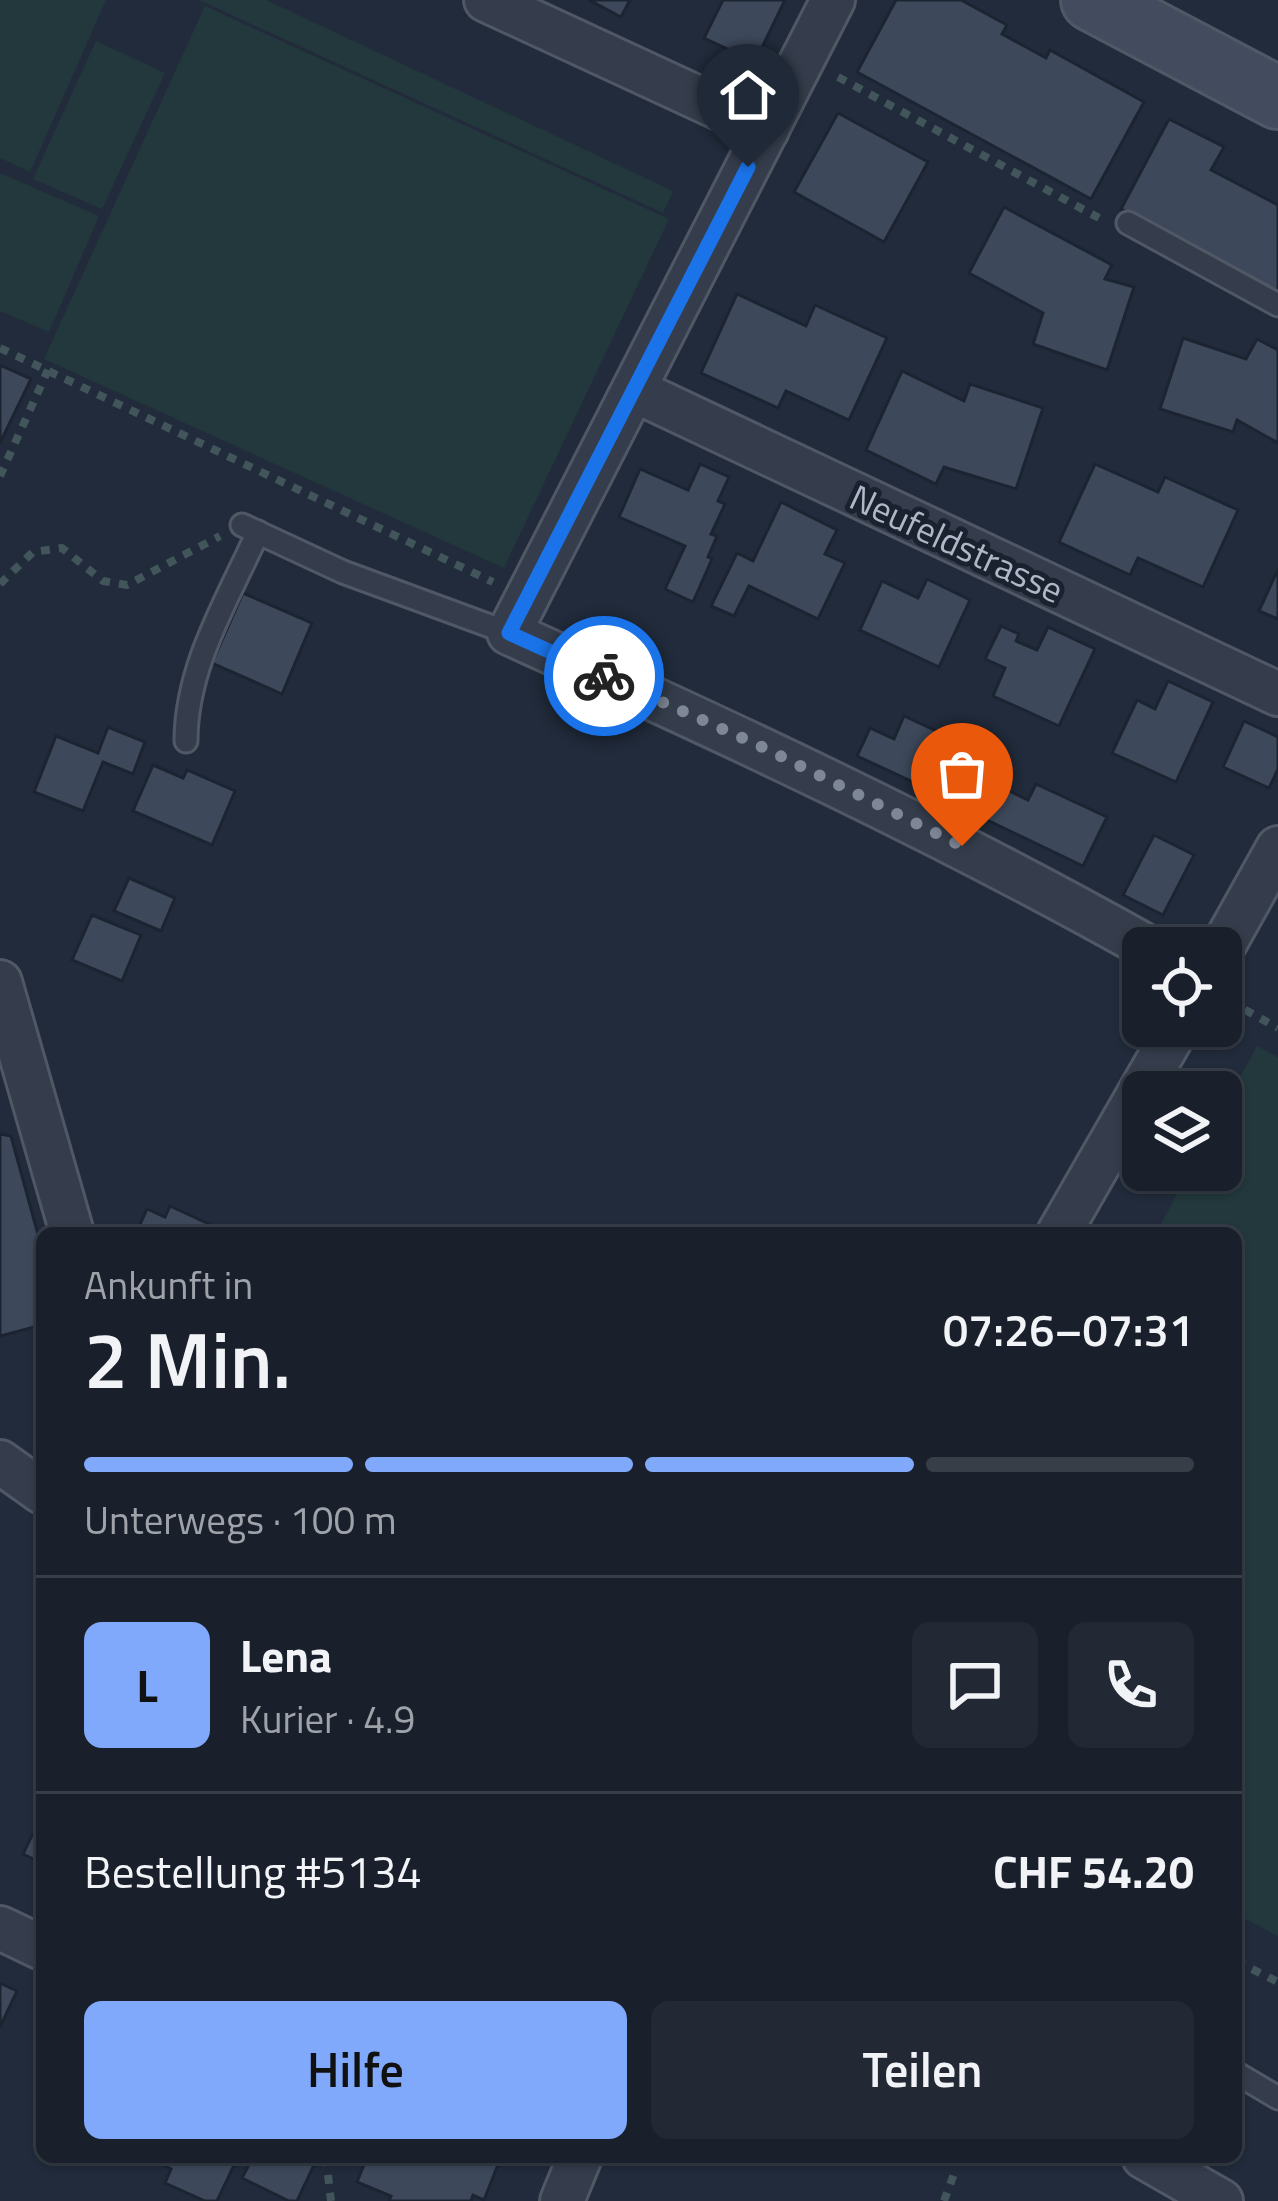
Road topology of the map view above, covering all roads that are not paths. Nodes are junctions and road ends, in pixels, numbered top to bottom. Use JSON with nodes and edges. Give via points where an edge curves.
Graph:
{"nodes":[{"id":1,"x":833,"y":0,"type":"edge"},
{"id":2,"x":1092,"y":0,"type":"edge"},
{"id":3,"x":499,"y":3,"type":"edge"},
{"id":4,"x":1278,"y":98,"type":"edge"},
{"id":5,"x":767,"y":130,"type":"junction"},
{"id":6,"x":1120,"y":224,"type":"road end"},
{"id":7,"x":1278,"y":305,"type":"edge"},
{"id":8,"x":636,"y":391,"type":"junction"},
{"id":9,"x":518,"y":616,"type":"junction"},
{"id":10,"x":1278,"y":694,"type":"edge"},
{"id":11,"x":186,"y":741,"type":"dead end"},
{"id":12,"x":1278,"y":848,"type":"edge"},
{"id":13,"x":1234,"y":927,"type":"edge"},
{"id":14,"x":1122,"y":936,"type":"edge"},
{"id":15,"x":0,"y":982,"type":"edge"},
{"id":16,"x":1166,"y":1047,"type":"edge"},
{"id":17,"x":70,"y":1227,"type":"edge"},
{"id":18,"x":1062,"y":1227,"type":"edge"},
{"id":19,"x":0,"y":1462,"type":"edge"},
{"id":20,"x":36,"y":1488,"type":"edge"},
{"id":21,"x":0,"y":1928,"type":"edge"},
{"id":22,"x":36,"y":1945,"type":"edge"},
{"id":23,"x":1242,"y":2077,"type":"edge"},
{"id":24,"x":1278,"y":2098,"type":"edge"},
{"id":25,"x":578,"y":2163,"type":"edge"},
{"id":26,"x":1154,"y":2163,"type":"edge"},
{"id":27,"x":562,"y":2201,"type":"edge"},
{"id":28,"x":1221,"y":2201,"type":"edge"}],
"edges":[{"from":1,"to":5,"type":"street"},
{"from":2,"to":4,"type":"main road"},
{"from":3,"to":5,"type":"street"},
{"from":5,"to":8,"type":"street"},
{"from":6,"to":7,"type":"lane"},
{"from":8,"to":9,"type":"street"},
{"from":8,"to":10,"type":"street","name":"Neufeldstrasse"},
{"from":9,"to":11,"type":"lane","via":[[343,572],[250,529],[186,702]]},
{"from":9,"to":14,"type":"street","via":[[998,877]]},
{"from":12,"to":13,"type":"street"},
{"from":15,"to":17,"type":"street"},
{"from":16,"to":18,"type":"street"},
{"from":19,"to":20,"type":"street"},
{"from":21,"to":22,"type":"street"},
{"from":23,"to":24,"type":"lane"},
{"from":25,"to":27,"type":"street"},
{"from":26,"to":28,"type":"street"}]}
